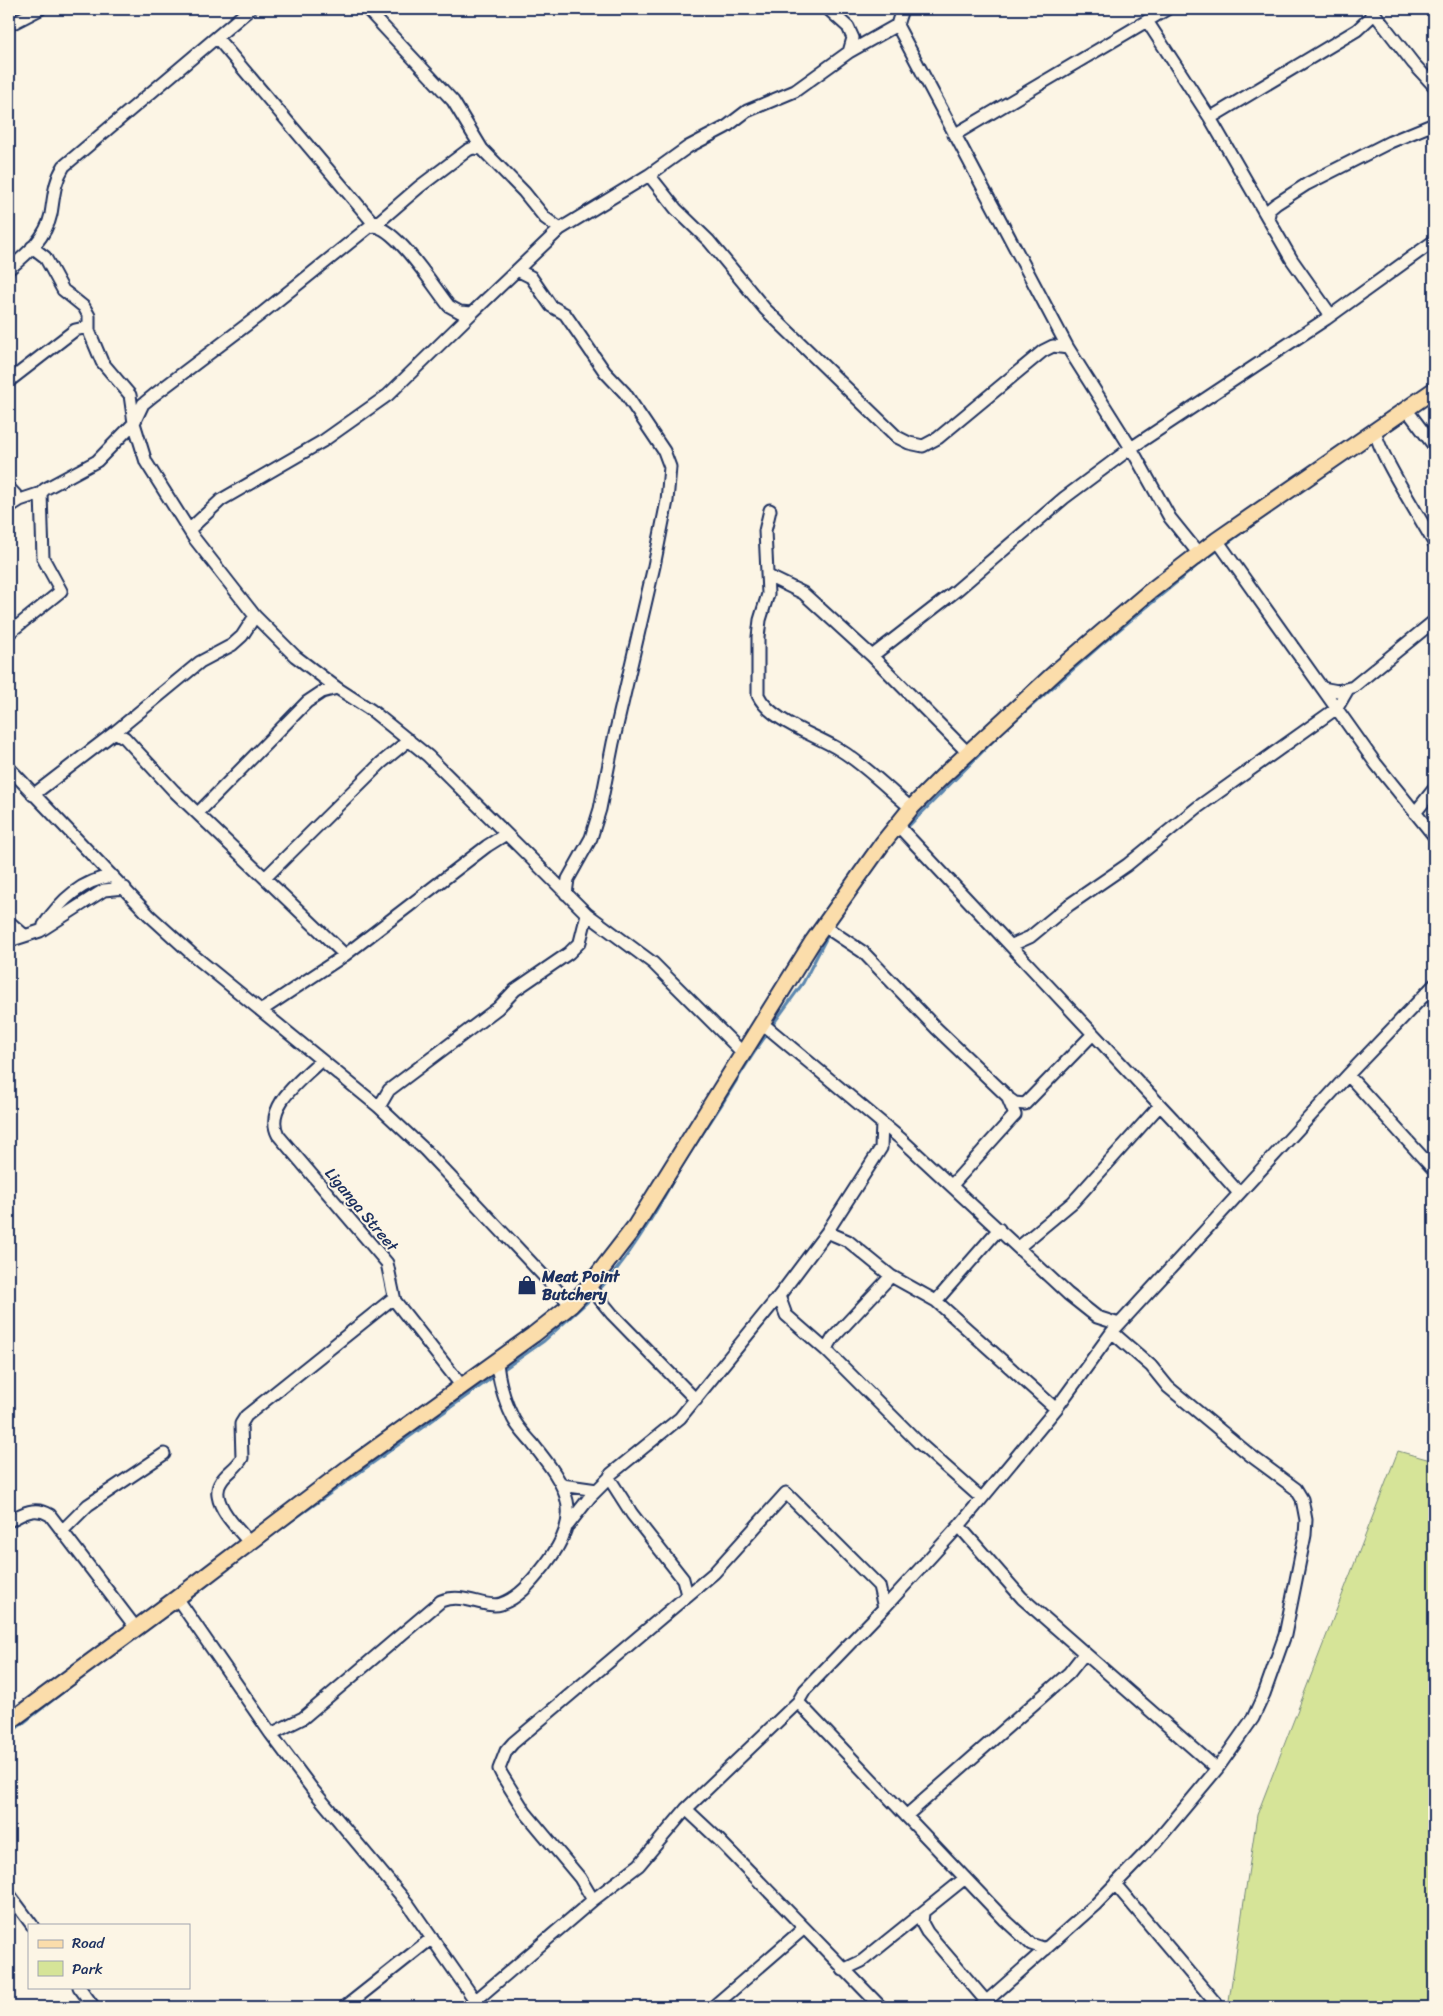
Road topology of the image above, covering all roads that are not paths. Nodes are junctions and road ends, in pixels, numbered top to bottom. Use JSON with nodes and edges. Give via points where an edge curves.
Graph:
{"nodes":[{"id":1,"x":40,"y":9,"type":"edge"},
{"id":2,"x":250,"y":9,"type":"edge"},
{"id":3,"x":367,"y":9,"type":"edge"},
{"id":4,"x":828,"y":9,"type":"edge"},
{"id":5,"x":902,"y":9,"type":"edge"},
{"id":6,"x":1167,"y":9,"type":"edge"},
{"id":7,"x":1371,"y":9,"type":"edge"},
{"id":8,"x":1147,"y":21,"type":"junction"},
{"id":9,"x":9,"y":25,"type":"edge"},
{"id":10,"x":897,"y":25,"type":"junction"},
{"id":11,"x":217,"y":38,"type":"junction"},
{"id":12,"x":849,"y":52,"type":"junction"},
{"id":13,"x":1434,"y":86,"type":"edge"},
{"id":14,"x":1210,"y":118,"type":"junction"},
{"id":15,"x":1434,"y":124,"type":"edge"},
{"id":16,"x":954,"y":135,"type":"junction"},
{"id":17,"x":482,"y":149,"type":"junction"},
{"id":18,"x":649,"y":175,"type":"junction"},
{"id":19,"x":1268,"y":218,"type":"junction"},
{"id":20,"x":376,"y":225,"type":"junction"},
{"id":21,"x":560,"y":229,"type":"junction"},
{"id":22,"x":1434,"y":241,"type":"edge"},
{"id":23,"x":32,"y":247,"type":"junction"},
{"id":24,"x":533,"y":256,"type":"junction"},
{"id":25,"x":9,"y":269,"type":"edge"},
{"id":26,"x":518,"y":270,"type":"junction"},
{"id":27,"x":532,"y":277,"type":"junction"},
{"id":28,"x":472,"y":313,"type":"junction"},
{"id":29,"x":1330,"y":314,"type":"junction"},
{"id":30,"x":89,"y":331,"type":"junction"},
{"id":31,"x":1068,"y":348,"type":"junction"},
{"id":32,"x":9,"y":381,"type":"edge"},
{"id":33,"x":1434,"y":390,"type":"edge"},
{"id":34,"x":130,"y":395,"type":"junction"},
{"id":35,"x":154,"y":395,"type":"junction"},
{"id":36,"x":1410,"y":406,"type":"junction"},
{"id":37,"x":134,"y":423,"type":"junction"},
{"id":38,"x":1376,"y":432,"type":"junction"},
{"id":39,"x":1434,"y":446,"type":"edge"},
{"id":40,"x":1131,"y":448,"type":"junction"},
{"id":41,"x":9,"y":488,"type":"edge"},
{"id":42,"x":41,"y":493,"type":"junction"},
{"id":43,"x":20,"y":500,"type":"junction"},
{"id":44,"x":9,"y":507,"type":"edge"},
{"id":45,"x":770,"y":510,"type":"dead end"},
{"id":46,"x":189,"y":530,"type":"junction"},
{"id":47,"x":1217,"y":540,"type":"junction"},
{"id":48,"x":1434,"y":543,"type":"edge"},
{"id":49,"x":1199,"y":554,"type":"junction"},
{"id":50,"x":768,"y":576,"type":"junction"},
{"id":51,"x":256,"y":616,"type":"junction"},
{"id":52,"x":1434,"y":621,"type":"edge"},
{"id":53,"x":9,"y":632,"type":"edge"},
{"id":54,"x":872,"y":656,"type":"junction"},
{"id":55,"x":337,"y":688,"type":"junction"},
{"id":56,"x":1322,"y":688,"type":"junction"},
{"id":57,"x":1348,"y":689,"type":"junction"},
{"id":58,"x":1337,"y":708,"type":"junction"},
{"id":59,"x":115,"y":732,"type":"junction"},
{"id":60,"x":409,"y":740,"type":"junction"},
{"id":61,"x":968,"y":753,"type":"junction"},
{"id":62,"x":9,"y":768,"type":"edge"},
{"id":63,"x":1434,"y":789,"type":"edge"},
{"id":64,"x":33,"y":795,"type":"junction"},
{"id":65,"x":912,"y":808,"type":"junction"},
{"id":66,"x":198,"y":813,"type":"junction"},
{"id":67,"x":1415,"y":813,"type":"junction"},
{"id":68,"x":899,"y":823,"type":"junction"},
{"id":69,"x":506,"y":834,"type":"junction"},
{"id":70,"x":1434,"y":836,"type":"edge"},
{"id":71,"x":113,"y":876,"type":"junction"},
{"id":72,"x":266,"y":877,"type":"junction"},
{"id":73,"x":125,"y":888,"type":"junction"},
{"id":74,"x":566,"y":894,"type":"junction"},
{"id":75,"x":587,"y":914,"type":"junction"},
{"id":76,"x":9,"y":922,"type":"edge"},
{"id":77,"x":824,"y":926,"type":"junction"},
{"id":78,"x":40,"y":931,"type":"junction"},
{"id":79,"x":25,"y":936,"type":"junction"},
{"id":80,"x":9,"y":941,"type":"edge"},
{"id":81,"x":1012,"y":945,"type":"junction"},
{"id":82,"x":344,"y":955,"type":"junction"},
{"id":83,"x":1434,"y":985,"type":"edge"},
{"id":84,"x":262,"y":1010,"type":"junction"},
{"id":85,"x":762,"y":1023,"type":"junction"},
{"id":86,"x":1093,"y":1034,"type":"junction"},
{"id":87,"x":743,"y":1053,"type":"junction"},
{"id":88,"x":321,"y":1060,"type":"junction"},
{"id":89,"x":1348,"y":1075,"type":"junction"},
{"id":90,"x":1007,"y":1096,"type":"junction"},
{"id":91,"x":1024,"y":1104,"type":"junction"},
{"id":92,"x":1160,"y":1105,"type":"junction"},
{"id":93,"x":379,"y":1107,"type":"junction"},
{"id":94,"x":1015,"y":1114,"type":"junction"},
{"id":95,"x":882,"y":1123,"type":"junction"},
{"id":96,"x":901,"y":1139,"type":"junction"},
{"id":97,"x":881,"y":1148,"type":"junction"},
{"id":98,"x":1434,"y":1170,"type":"edge"},
{"id":99,"x":952,"y":1185,"type":"junction"},
{"id":100,"x":1239,"y":1193,"type":"junction"},
{"id":101,"x":998,"y":1229,"type":"junction"},
{"id":102,"x":827,"y":1232,"type":"junction"},
{"id":103,"x":1019,"y":1247,"type":"junction"},
{"id":104,"x":891,"y":1276,"type":"junction"},
{"id":105,"x":589,"y":1286,"type":"junction"},
{"id":106,"x":779,"y":1296,"type":"junction"},
{"id":107,"x":392,"y":1299,"type":"dead end"},
{"id":108,"x":936,"y":1301,"type":"junction"},
{"id":109,"x":571,"y":1305,"type":"junction"},
{"id":110,"x":1115,"y":1328,"type":"junction"},
{"id":111,"x":826,"y":1350,"type":"junction"},
{"id":112,"x":497,"y":1361,"type":"junction"},
{"id":113,"x":461,"y":1385,"type":"junction"},
{"id":114,"x":696,"y":1400,"type":"junction"},
{"id":115,"x":1056,"y":1409,"type":"junction"},
{"id":116,"x":164,"y":1454,"type":"dead end"},
{"id":117,"x":609,"y":1478,"type":"junction"},
{"id":118,"x":562,"y":1485,"type":"junction"},
{"id":119,"x":597,"y":1490,"type":"junction"},
{"id":120,"x":981,"y":1498,"type":"junction"},
{"id":121,"x":9,"y":1521,"type":"edge"},
{"id":122,"x":568,"y":1525,"type":"junction"},
{"id":123,"x":959,"y":1526,"type":"junction"},
{"id":124,"x":62,"y":1531,"type":"junction"},
{"id":125,"x":250,"y":1543,"type":"junction"},
{"id":126,"x":687,"y":1596,"type":"junction"},
{"id":127,"x":177,"y":1598,"type":"junction"},
{"id":128,"x":884,"y":1608,"type":"junction"},
{"id":129,"x":136,"y":1628,"type":"junction"},
{"id":130,"x":1084,"y":1654,"type":"junction"},
{"id":131,"x":798,"y":1702,"type":"junction"},
{"id":132,"x":9,"y":1722,"type":"edge"},
{"id":133,"x":271,"y":1734,"type":"junction"},
{"id":134,"x":1217,"y":1769,"type":"junction"},
{"id":135,"x":686,"y":1809,"type":"junction"},
{"id":136,"x":906,"y":1816,"type":"junction"},
{"id":137,"x":964,"y":1878,"type":"junction"},
{"id":138,"x":1115,"y":1884,"type":"junction"},
{"id":139,"x":9,"y":1894,"type":"edge"},
{"id":140,"x":593,"y":1900,"type":"junction"},
{"id":141,"x":923,"y":1913,"type":"junction"},
{"id":142,"x":31,"y":1924,"type":"edge"},
{"id":143,"x":803,"y":1929,"type":"junction"},
{"id":144,"x":432,"y":1938,"type":"junction"},
{"id":145,"x":1031,"y":1944,"type":"junction"},
{"id":146,"x":1046,"y":1948,"type":"junction"},
{"id":147,"x":1034,"y":1959,"type":"junction"},
{"id":148,"x":843,"y":1970,"type":"junction"},
{"id":149,"x":80,"y":1988,"type":"edge"},
{"id":150,"x":478,"y":2004,"type":"edge"},
{"id":151,"x":986,"y":2006,"type":"edge"},
{"id":152,"x":94,"y":2007,"type":"edge"},
{"id":153,"x":345,"y":2007,"type":"edge"},
{"id":154,"x":714,"y":2007,"type":"edge"},
{"id":155,"x":881,"y":2007,"type":"edge"},
{"id":156,"x":1219,"y":2007,"type":"edge"}],
"edges":[{"from":1,"to":9,"type":"street"},
{"from":2,"to":11,"type":"street"},
{"from":3,"to":17,"type":"street","via":[[453,100]]},
{"from":4,"to":12,"type":"street","via":[[848,27],[852,38]]},
{"from":5,"to":10,"type":"street"},
{"from":6,"to":8,"type":"street"},
{"from":7,"to":13,"type":"street"},
{"from":7,"to":14,"type":"street","via":[[1371,17],[1357,30]]},
{"from":8,"to":14,"type":"street"},
{"from":8,"to":16,"type":"street"},
{"from":10,"to":12,"type":"street"},
{"from":10,"to":16,"type":"street"},
{"from":11,"to":20,"type":"street"},
{"from":11,"to":23,"type":"street","via":[[64,166],[54,187],[46,229]]},
{"from":12,"to":18,"type":"street","via":[[795,91],[747,111]]},
{"from":14,"to":19,"type":"street"},
{"from":15,"to":19,"type":"street","via":[[1390,142],[1308,184],[1270,209]]},
{"from":16,"to":31,"type":"street"},
{"from":17,"to":20,"type":"street","via":[[468,150],[418,187]]},
{"from":17,"to":21,"type":"street","via":[[545,218]]},
{"from":18,"to":21,"type":"street"},
{"from":18,"to":31,"type":"street","via":[[765,309],[897,437],[909,443],[923,446],[938,438],[1043,351],[1053,346]]},
{"from":19,"to":29,"type":"street","via":[[1292,260]]},
{"from":20,"to":28,"type":"street","via":[[397,239],[449,306],[460,312]]},
{"from":20,"to":35,"type":"street"},
{"from":21,"to":24,"type":"street"},
{"from":22,"to":29,"type":"street"},
{"from":23,"to":25,"type":"street"},
{"from":23,"to":30,"type":"street","via":[[45,257],[63,290],[84,307],[89,316]]},
{"from":24,"to":26,"type":"street"},
{"from":24,"to":27,"type":"street"},
{"from":26,"to":27,"type":"street"},
{"from":26,"to":28,"type":"street"},
{"from":27,"to":74,"type":"street","via":[[547,301],[565,314],[605,372],[625,393],[664,452],[670,467],[654,566],[600,809],[591,838],[568,879]]},
{"from":28,"to":46,"type":"street","via":[[388,395],[324,441],[221,500]]},
{"from":29,"to":40,"type":"street"},
{"from":30,"to":32,"type":"street","via":[[84,328],[75,330]]},
{"from":30,"to":34,"type":"street","via":[[102,362]]},
{"from":31,"to":40,"type":"street"},
{"from":33,"to":36,"type":"main road"},
{"from":34,"to":35,"type":"street"},
{"from":34,"to":37,"type":"street"},
{"from":35,"to":37,"type":"street","via":[[143,404]]},
{"from":36,"to":38,"type":"main road"},
{"from":36,"to":39,"type":"street","via":[[1410,414]]},
{"from":37,"to":42,"type":"street","via":[[89,467]]},
{"from":37,"to":46,"type":"street","via":[[146,462]]},
{"from":38,"to":47,"type":"main road"},
{"from":38,"to":48,"type":"street","via":[[1384,455]]},
{"from":40,"to":49,"type":"street","via":[[1170,518]]},
{"from":40,"to":54,"type":"street","via":[[1064,498],[957,590]]},
{"from":41,"to":43,"type":"street"},
{"from":42,"to":43,"type":"street"},
{"from":42,"to":53,"type":"street","via":[[42,558],[61,591]]},
{"from":43,"to":44,"type":"street"},
{"from":45,"to":50,"type":"street","via":[[765,531]]},
{"from":46,"to":51,"type":"street"},
{"from":47,"to":49,"type":"main road"},
{"from":47,"to":56,"type":"street"},
{"from":49,"to":61,"type":"main road","via":[[1059,669]]},
{"from":50,"to":54,"type":"street","via":[[803,593]]},
{"from":50,"to":65,"type":"street","via":[[768,594],[758,637],[758,695],[761,702],[773,713],[841,750]]},
{"from":51,"to":55,"type":"street","via":[[288,650]]},
{"from":51,"to":59,"type":"street","via":[[242,636],[200,662]]},
{"from":52,"to":57,"type":"street"},
{"from":54,"to":61,"type":"street"},
{"from":55,"to":60,"type":"street"},
{"from":55,"to":66,"type":"street","via":[[322,692],[308,702]]},
{"from":56,"to":57,"type":"street"},
{"from":56,"to":58,"type":"street"},
{"from":57,"to":58,"type":"street"},
{"from":58,"to":67,"type":"street"},
{"from":58,"to":81,"type":"street","via":[[1198,806],[1127,865],[1030,937]]},
{"from":59,"to":64,"type":"street"},
{"from":59,"to":66,"type":"street","via":[[125,738]]},
{"from":60,"to":69,"type":"street"},
{"from":60,"to":72,"type":"street","via":[[381,763]]},
{"from":61,"to":65,"type":"main road"},
{"from":62,"to":64,"type":"street"},
{"from":63,"to":67,"type":"street"},
{"from":64,"to":71,"type":"street"},
{"from":65,"to":68,"type":"main road"},
{"from":66,"to":72,"type":"street"},
{"from":67,"to":70,"type":"street"},
{"from":68,"to":77,"type":"main road"},
{"from":68,"to":81,"type":"street","via":[[903,831]]},
{"from":69,"to":74,"type":"street"},
{"from":69,"to":82,"type":"street"},
{"from":71,"to":73,"type":"street"},
{"from":71,"to":78,"type":"street","via":[[80,886]]},
{"from":72,"to":82,"type":"street"},
{"from":73,"to":78,"type":"street","via":[[95,894]]},
{"from":73,"to":84,"type":"street","via":[[193,955]]},
{"from":74,"to":75,"type":"street"},
{"from":75,"to":87,"type":"street","via":[[653,963]]},
{"from":75,"to":93,"type":"street","via":[[580,942],[570,953],[521,986],[498,1008],[389,1090]]},
{"from":76,"to":79,"type":"street"},
{"from":77,"to":85,"type":"main road"},
{"from":77,"to":90,"type":"street","via":[[874,962]]},
{"from":78,"to":79,"type":"street"},
{"from":79,"to":80,"type":"street"},
{"from":81,"to":86,"type":"street"},
{"from":82,"to":84,"type":"street"},
{"from":83,"to":89,"type":"street"},
{"from":84,"to":88,"type":"street"},
{"from":85,"to":87,"type":"main road"},
{"from":85,"to":95,"type":"street"},
{"from":86,"to":91,"type":"street"},
{"from":86,"to":92,"type":"street"},
{"from":87,"to":105,"type":"main road","via":[[636,1226]]},
{"from":88,"to":93,"type":"street"},
{"from":88,"to":113,"type":"street","name":"Liganga Street","via":[[281,1102],[274,1128],[387,1263],[395,1300]]},
{"from":89,"to":98,"type":"street"},
{"from":89,"to":100,"type":"street"},
{"from":90,"to":91,"type":"street","via":[[1015,1103]]},
{"from":90,"to":94,"type":"street"},
{"from":91,"to":94,"type":"street"},
{"from":92,"to":100,"type":"street"},
{"from":92,"to":103,"type":"street","via":[[1074,1202]]},
{"from":93,"to":109,"type":"street","via":[[425,1150]]},
{"from":94,"to":99,"type":"street"},
{"from":95,"to":96,"type":"street"},
{"from":95,"to":97,"type":"street"},
{"from":96,"to":97,"type":"street"},
{"from":96,"to":99,"type":"street"},
{"from":97,"to":102,"type":"street"},
{"from":99,"to":101,"type":"street"},
{"from":100,"to":110,"type":"street"},
{"from":101,"to":103,"type":"street"},
{"from":101,"to":108,"type":"street"},
{"from":102,"to":104,"type":"street","via":[[848,1241]]},
{"from":102,"to":106,"type":"street"},
{"from":103,"to":110,"type":"street","via":[[1097,1317]]},
{"from":104,"to":108,"type":"street"},
{"from":104,"to":111,"type":"street","via":[[832,1338]]},
{"from":105,"to":109,"type":"main road"},
{"from":105,"to":114,"type":"street"},
{"from":106,"to":111,"type":"street","via":[[786,1315]]},
{"from":106,"to":114,"type":"street"},
{"from":107,"to":125,"type":"street","via":[[246,1416],[241,1424],[242,1458],[220,1483],[217,1496],[222,1508]]},
{"from":108,"to":115,"type":"street"},
{"from":109,"to":112,"type":"main road"},
{"from":110,"to":115,"type":"street"},
{"from":110,"to":134,"type":"street","via":[[1168,1387],[1296,1489],[1302,1499],[1305,1535],[1285,1635],[1258,1708]]},
{"from":111,"to":120,"type":"street","via":[[919,1444]]},
{"from":112,"to":113,"type":"main road"},
{"from":112,"to":118,"type":"street","via":[[512,1416]]},
{"from":113,"to":125,"type":"main road"},
{"from":114,"to":117,"type":"street","via":[[680,1418],[631,1456]]},
{"from":115,"to":120,"type":"street"},
{"from":116,"to":124,"type":"street","via":[[88,1505]]},
{"from":117,"to":119,"type":"street"},
{"from":117,"to":126,"type":"street","via":[[632,1514],[684,1579]]},
{"from":118,"to":119,"type":"street"},
{"from":118,"to":122,"type":"street"},
{"from":119,"to":122,"type":"street"},
{"from":120,"to":123,"type":"street"},
{"from":121,"to":124,"type":"street","via":[[25,1512],[42,1510]]},
{"from":122,"to":133,"type":"street","via":[[558,1547],[528,1587],[514,1598],[499,1605],[459,1597],[442,1601],[303,1718]]},
{"from":123,"to":128,"type":"street"},
{"from":123,"to":130,"type":"street","via":[[1022,1598]]},
{"from":124,"to":129,"type":"street"},
{"from":125,"to":127,"type":"main road"},
{"from":126,"to":128,"type":"street","via":[[714,1573],[786,1493],[879,1586]]},
{"from":126,"to":140,"type":"street","via":[[513,1742],[502,1759],[499,1769],[525,1812],[580,1878]]},
{"from":127,"to":129,"type":"main road"},
{"from":127,"to":133,"type":"street"},
{"from":128,"to":131,"type":"street"},
{"from":129,"to":132,"type":"main road"},
{"from":130,"to":134,"type":"street"},
{"from":130,"to":136,"type":"street","via":[[1069,1673]]},
{"from":131,"to":135,"type":"street"},
{"from":131,"to":136,"type":"street"},
{"from":133,"to":144,"type":"street"},
{"from":134,"to":138,"type":"street","via":[[1157,1841]]},
{"from":135,"to":140,"type":"street","via":[[639,1865]]},
{"from":135,"to":143,"type":"street"},
{"from":136,"to":137,"type":"street"},
{"from":137,"to":141,"type":"street"},
{"from":137,"to":145,"type":"street"},
{"from":138,"to":146,"type":"street"},
{"from":138,"to":156,"type":"street"},
{"from":139,"to":142,"type":"street"},
{"from":140,"to":150,"type":"street"},
{"from":141,"to":148,"type":"street","via":[[862,1961]]},
{"from":141,"to":151,"type":"street","via":[[922,1923],[927,1932]]},
{"from":143,"to":148,"type":"street"},
{"from":143,"to":154,"type":"street"},
{"from":144,"to":150,"type":"street"},
{"from":144,"to":153,"type":"street"},
{"from":145,"to":146,"type":"street"},
{"from":145,"to":147,"type":"street"},
{"from":146,"to":147,"type":"street"},
{"from":147,"to":151,"type":"street"},
{"from":148,"to":155,"type":"street"},
{"from":149,"to":152,"type":"street"}]}
